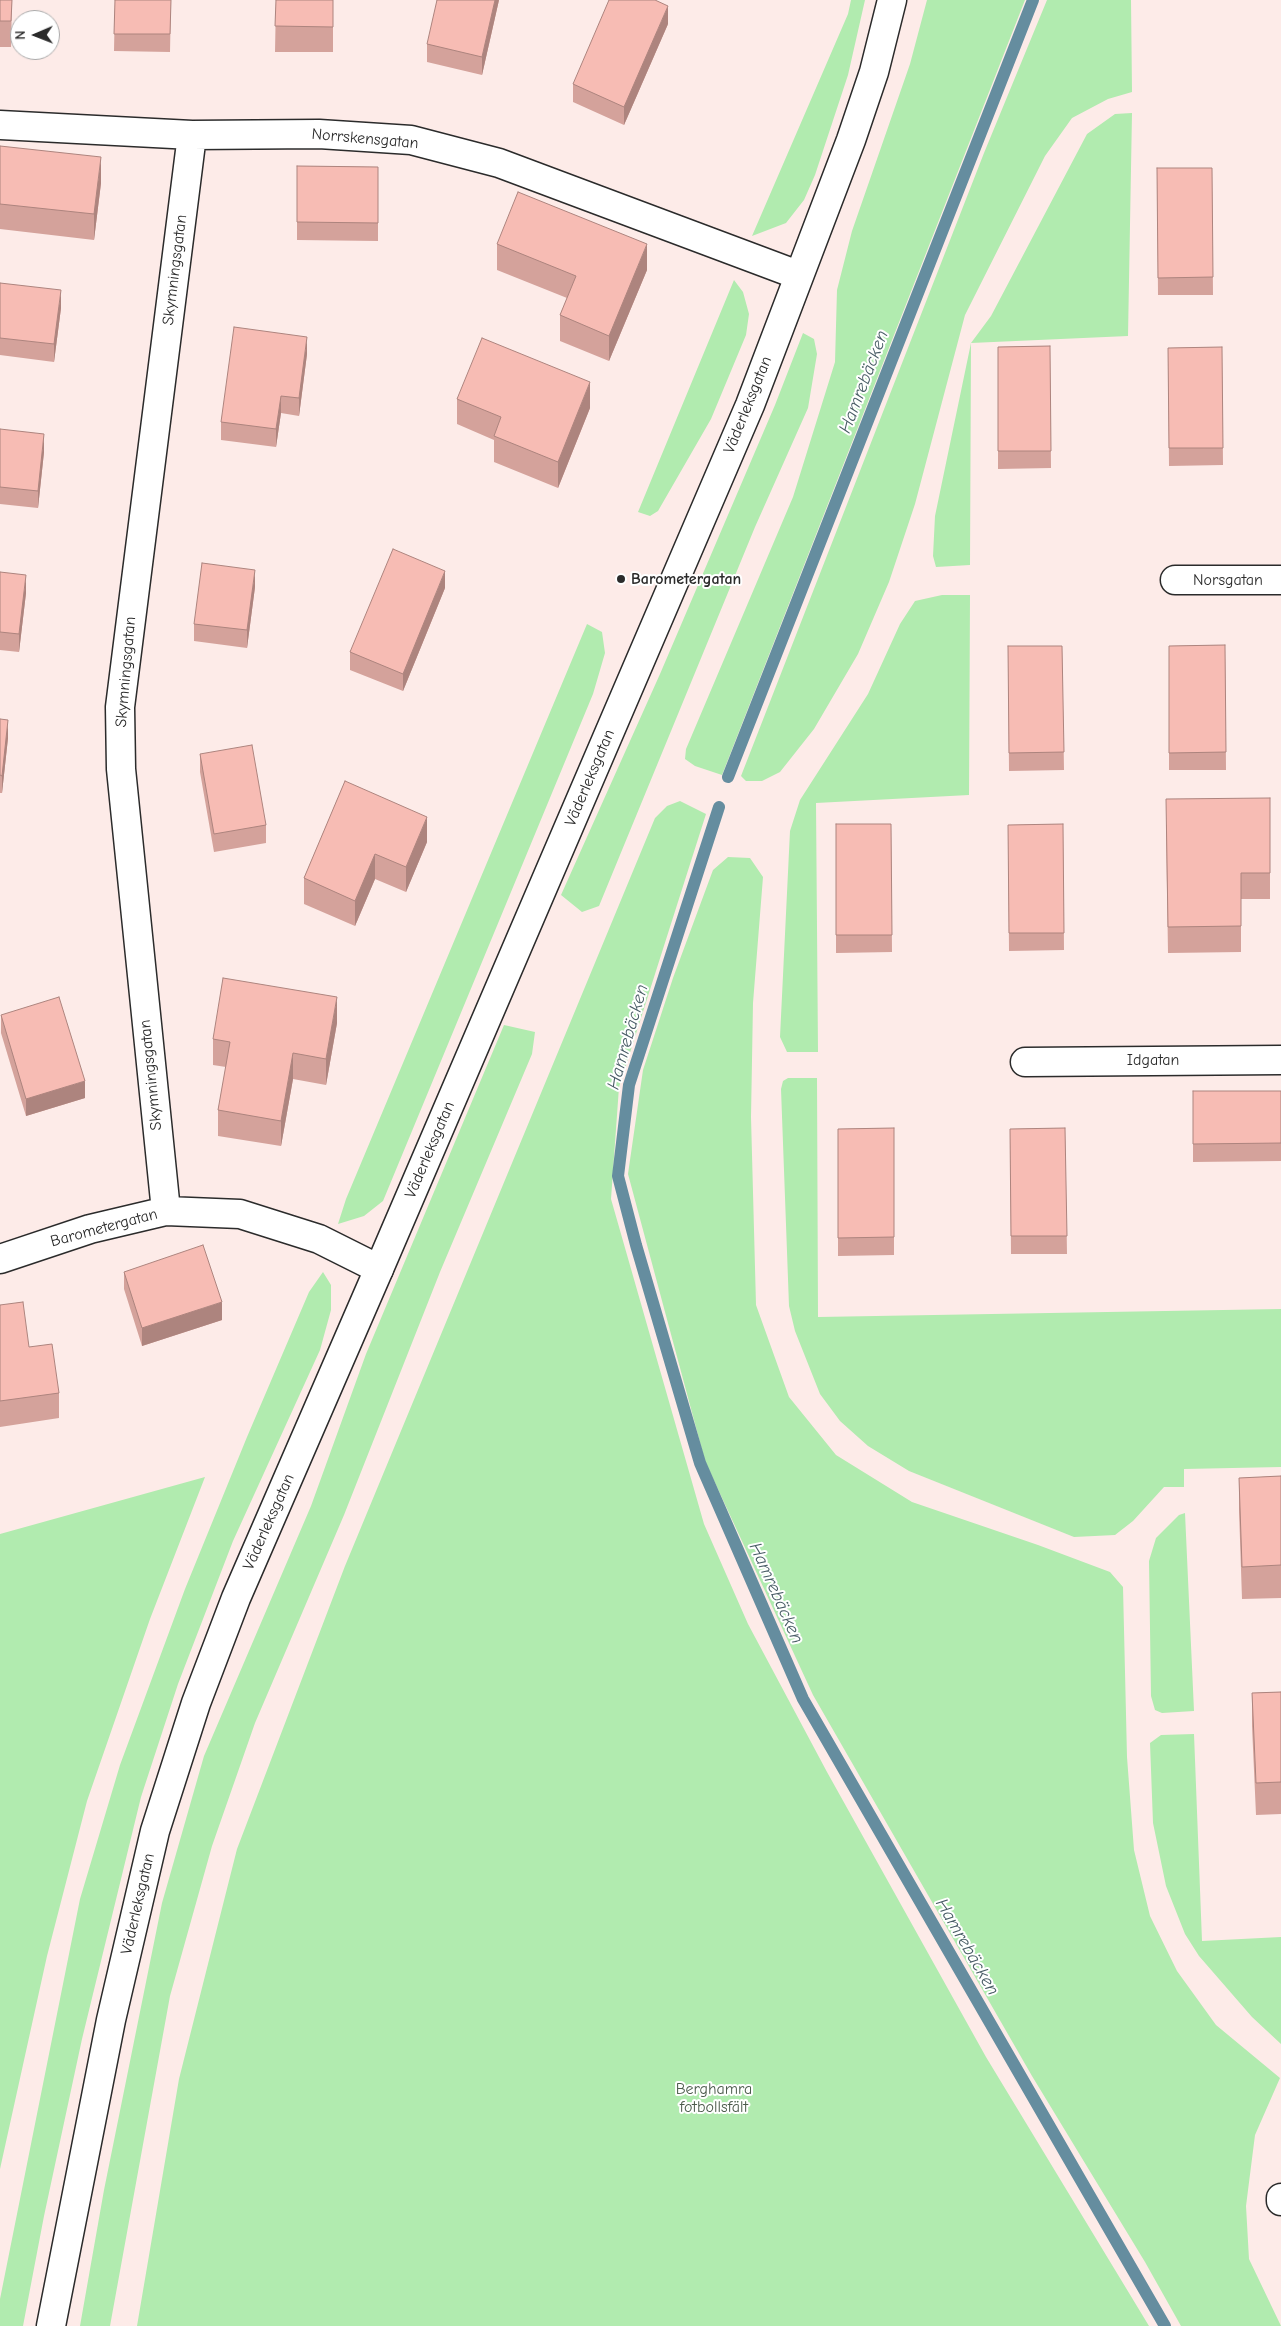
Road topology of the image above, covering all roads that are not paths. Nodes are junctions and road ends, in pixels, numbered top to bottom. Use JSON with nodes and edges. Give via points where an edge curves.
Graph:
{"nodes":[{"id":1,"x":892,"y":0,"type":"edge"},
{"id":2,"x":0,"y":125,"type":"edge"},
{"id":3,"x":192,"y":135,"type":"junction"},
{"id":4,"x":798,"y":275,"type":"junction"},
{"id":5,"x":1174,"y":580,"type":"dead end"},
{"id":6,"x":1281,"y":580,"type":"edge"},
{"id":7,"x":1281,"y":1060,"type":"edge"},
{"id":8,"x":1025,"y":1062,"type":"dead end"},
{"id":9,"x":166,"y":1211,"type":"junction"},
{"id":10,"x":0,"y":1259,"type":"edge"},
{"id":11,"x":380,"y":1269,"type":"junction"},
{"id":12,"x":51,"y":2326,"type":"edge"}],
"edges":[{"from":1,"to":4,"type":"street","name":"Väderleksgatan","via":[[874,72],[851,140]]},
{"from":2,"to":3,"type":"street","name":"Norrskensgatan"},
{"from":3,"to":4,"type":"street","name":"Norrskensgatan","via":[[319,134],[410,140],[499,163]]},
{"from":3,"to":9,"type":"street","name":"Skymningsgatan","via":[[120,707],[121,769]]},
{"from":4,"to":11,"type":"street","name":"Väderleksgatan","via":[[750,405]]},
{"from":5,"to":6,"type":"street","name":"Norsgatan"},
{"from":7,"to":8,"type":"street","name":"Idgatan"},
{"from":9,"to":10,"type":"street","name":"Barometergatan","via":[[90,1229]]},
{"from":9,"to":11,"type":"street","name":"Barometergatan","via":[[240,1214],[319,1240]]},
{"from":11,"to":12,"type":"street","name":"Väderleksgatan","via":[[236,1598],[196,1702],[155,1831],[111,2020]]}]}
